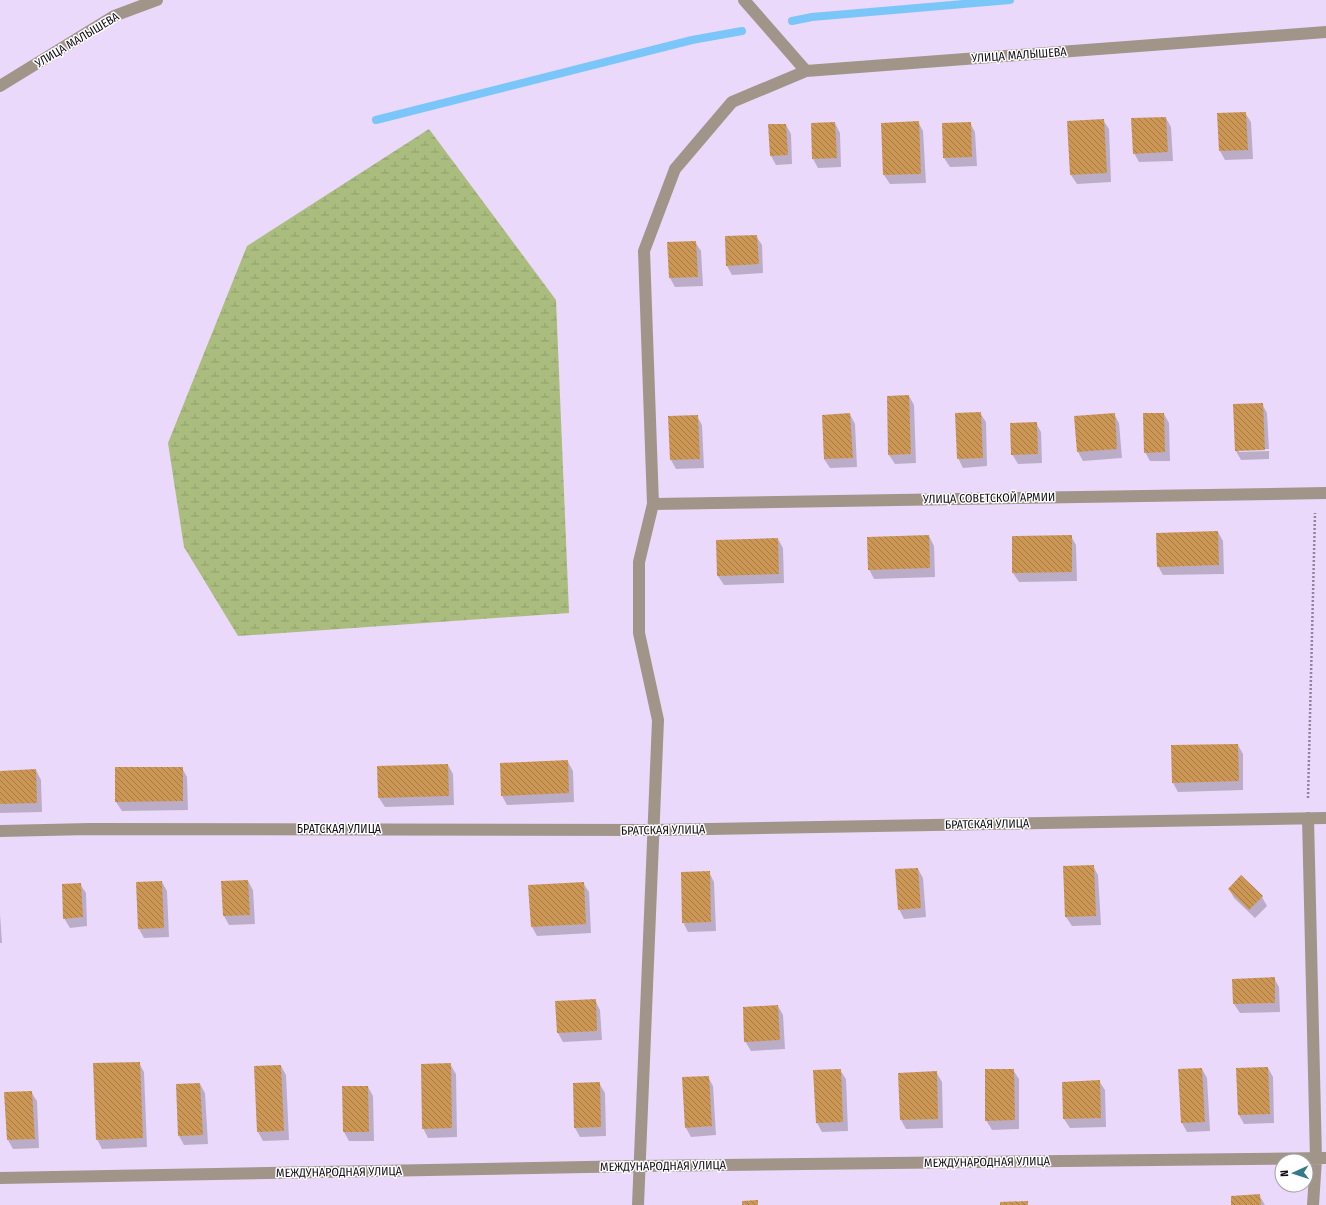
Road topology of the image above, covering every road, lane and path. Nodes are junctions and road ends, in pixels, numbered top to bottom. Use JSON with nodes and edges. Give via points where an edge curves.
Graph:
{"nodes":[{"id":1,"x":157,"y":0,"type":"edge"},
{"id":2,"x":744,"y":0,"type":"edge"},
{"id":3,"x":1326,"y":32,"type":"edge"},
{"id":4,"x":806,"y":71,"type":"junction"},
{"id":5,"x":0,"y":86,"type":"edge"},
{"id":6,"x":1321,"y":493,"type":"edge"},
{"id":7,"x":653,"y":504,"type":"junction"},
{"id":8,"x":1308,"y":818,"type":"junction"},
{"id":9,"x":1326,"y":818,"type":"edge"},
{"id":10,"x":654,"y":830,"type":"junction"},
{"id":11,"x":0,"y":831,"type":"edge"},
{"id":12,"x":1321,"y":1159,"type":"edge"},
{"id":13,"x":639,"y":1166,"type":"junction"},
{"id":14,"x":0,"y":1178,"type":"edge"},
{"id":15,"x":638,"y":1205,"type":"edge"},
{"id":16,"x":1313,"y":1205,"type":"edge"}],
"edges":[{"from":1,"to":5,"type":"street","name":"УЛИЦА МАЛЫШЕВА","via":[[114,16]]},
{"from":2,"to":4,"type":"street"},
{"from":3,"to":4,"type":"street","name":"УЛИЦА МАЛЫШЕВА"},
{"from":4,"to":7,"type":"street","name":"УЛИЦА МАЛЫШЕВА","via":[[732,102],[675,169],[644,251]]},
{"from":6,"to":7,"type":"street","name":"УЛИЦА СОВЕТСКОЙ АРМИИ"},
{"from":6,"to":8,"type":"path"},
{"from":7,"to":10,"type":"street","name":"УЛИЦА МАЛЫШЕВА","via":[[640,562],[640,633],[658,720]]},
{"from":8,"to":9,"type":"street","name":"БРАТСКАЯ УЛИЦА"},
{"from":8,"to":10,"type":"street","name":"БРАТСКАЯ УЛИЦА"},
{"from":8,"to":12,"type":"street"},
{"from":10,"to":11,"type":"street","name":"БРАТСКАЯ УЛИЦА"},
{"from":10,"to":13,"type":"street","name":"УЛИЦА МАЛЫШЕВА"},
{"from":12,"to":13,"type":"street","name":"МЕЖДУНАРОДНАЯ УЛИЦА"},
{"from":12,"to":16,"type":"street"},
{"from":13,"to":14,"type":"street","name":"МЕЖДУНАРОДНАЯ УЛИЦА"},
{"from":13,"to":15,"type":"street","name":"УЛИЦА МАЛЫШЕВА"}]}
